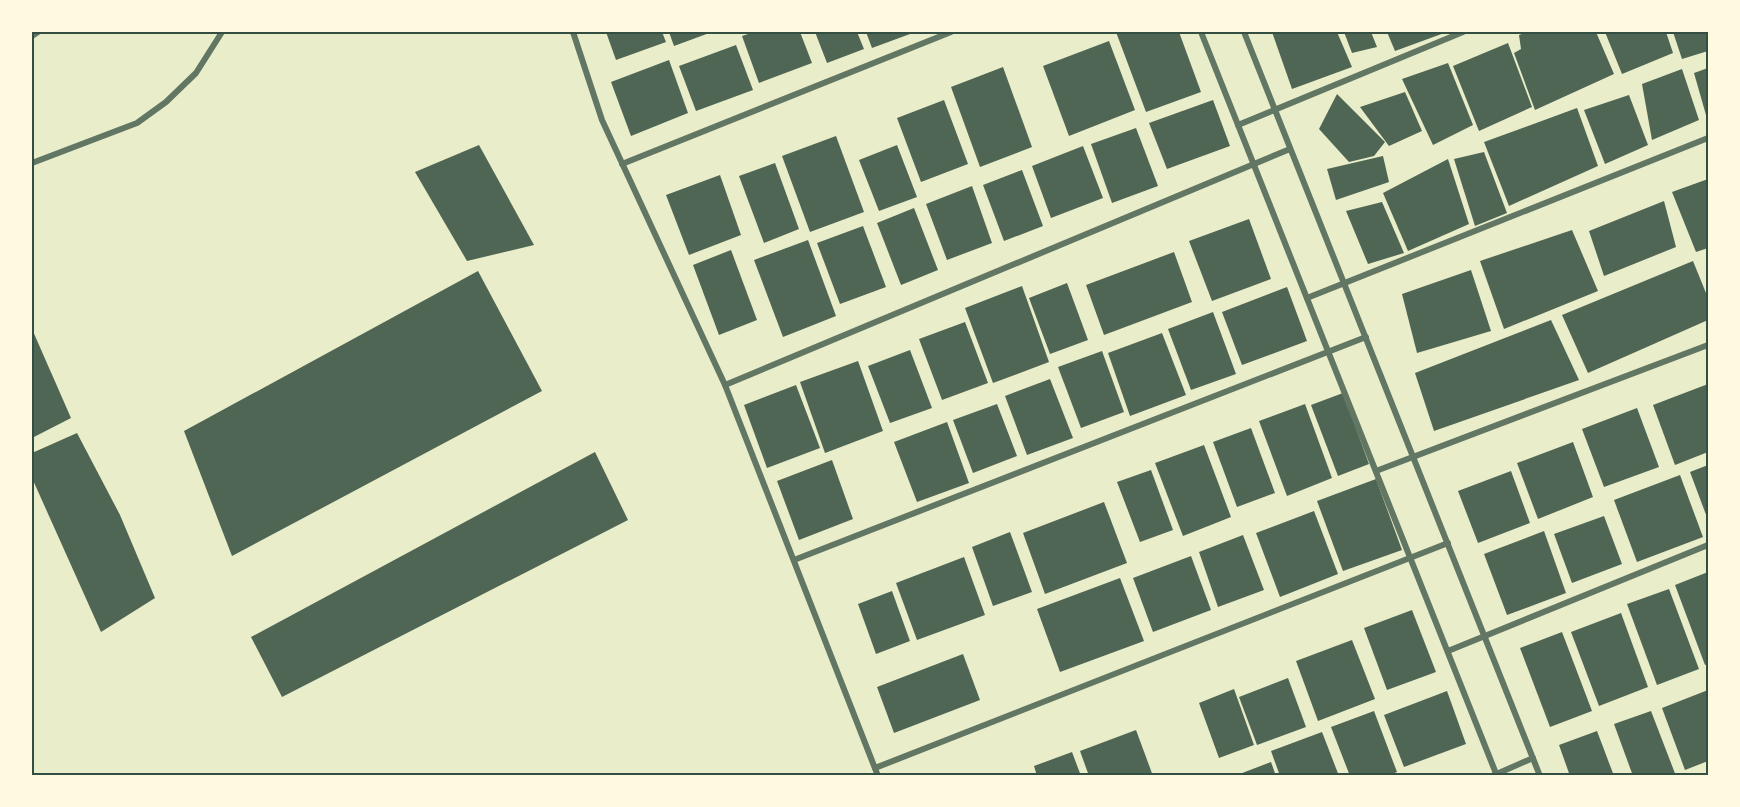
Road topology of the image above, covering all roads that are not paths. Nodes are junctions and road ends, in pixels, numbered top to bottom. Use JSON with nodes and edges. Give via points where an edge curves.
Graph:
{"nodes":[{"id":1,"x":38,"y":32,"type":"edge"},
{"id":2,"x":222,"y":32,"type":"edge"},
{"id":3,"x":573,"y":32,"type":"edge"},
{"id":4,"x":951,"y":32,"type":"edge"},
{"id":5,"x":1200,"y":32,"type":"edge"},
{"id":6,"x":1244,"y":32,"type":"edge"},
{"id":7,"x":1463,"y":32,"type":"edge"},
{"id":8,"x":32,"y":36,"type":"edge"},
{"id":9,"x":1275,"y":108,"type":"junction"},
{"id":10,"x":1238,"y":125,"type":"junction"},
{"id":11,"x":1708,"y":138,"type":"edge"},
{"id":12,"x":1290,"y":149,"type":"junction"},
{"id":13,"x":32,"y":163,"type":"edge"},
{"id":14,"x":622,"y":164,"type":"junction"},
{"id":15,"x":1254,"y":164,"type":"junction"},
{"id":16,"x":1344,"y":284,"type":"junction"},
{"id":17,"x":1307,"y":298,"type":"junction"},
{"id":18,"x":1366,"y":337,"type":"junction"},
{"id":19,"x":1708,"y":345,"type":"edge"},
{"id":20,"x":1328,"y":351,"type":"junction"},
{"id":21,"x":725,"y":385,"type":"junction"},
{"id":22,"x":1413,"y":456,"type":"junction"},
{"id":23,"x":1376,"y":471,"type":"junction"},
{"id":24,"x":1448,"y":543,"type":"junction"},
{"id":25,"x":1708,"y":545,"type":"edge"},
{"id":26,"x":1410,"y":558,"type":"junction"},
{"id":27,"x":794,"y":560,"type":"junction"},
{"id":28,"x":1485,"y":636,"type":"junction"},
{"id":29,"x":1448,"y":651,"type":"junction"},
{"id":30,"x":1533,"y":758,"type":"junction"},
{"id":31,"x":875,"y":768,"type":"junction"},
{"id":32,"x":1495,"y":775,"type":"edge"},
{"id":33,"x":878,"y":776,"type":"edge"},
{"id":34,"x":1540,"y":776,"type":"edge"}],
"edges":[{"from":1,"to":8,"type":"street"},
{"from":2,"to":13,"type":"street","via":[[195,73],[166,102],[137,123]]},
{"from":3,"to":14,"type":"street","via":[[602,120]]},
{"from":4,"to":14,"type":"street"},
{"from":5,"to":10,"type":"street"},
{"from":6,"to":9,"type":"street"},
{"from":7,"to":9,"type":"street"},
{"from":9,"to":10,"type":"street"},
{"from":9,"to":12,"type":"street"},
{"from":10,"to":15,"type":"street"},
{"from":11,"to":16,"type":"street"},
{"from":12,"to":15,"type":"street"},
{"from":12,"to":16,"type":"street"},
{"from":14,"to":21,"type":"street"},
{"from":15,"to":17,"type":"street"},
{"from":15,"to":21,"type":"street"},
{"from":16,"to":17,"type":"street"},
{"from":16,"to":18,"type":"street"},
{"from":17,"to":20,"type":"street"},
{"from":18,"to":20,"type":"street"},
{"from":18,"to":22,"type":"street"},
{"from":19,"to":22,"type":"street"},
{"from":20,"to":23,"type":"street"},
{"from":20,"to":27,"type":"street"},
{"from":21,"to":27,"type":"street"},
{"from":22,"to":23,"type":"street"},
{"from":22,"to":24,"type":"street"},
{"from":23,"to":26,"type":"street"},
{"from":24,"to":26,"type":"street"},
{"from":24,"to":28,"type":"street"},
{"from":25,"to":28,"type":"street"},
{"from":26,"to":29,"type":"street"},
{"from":26,"to":31,"type":"street"},
{"from":27,"to":31,"type":"street"},
{"from":28,"to":29,"type":"street"},
{"from":28,"to":30,"type":"street"},
{"from":29,"to":32,"type":"street"},
{"from":30,"to":32,"type":"street"},
{"from":30,"to":34,"type":"street"},
{"from":31,"to":33,"type":"street"}]}
